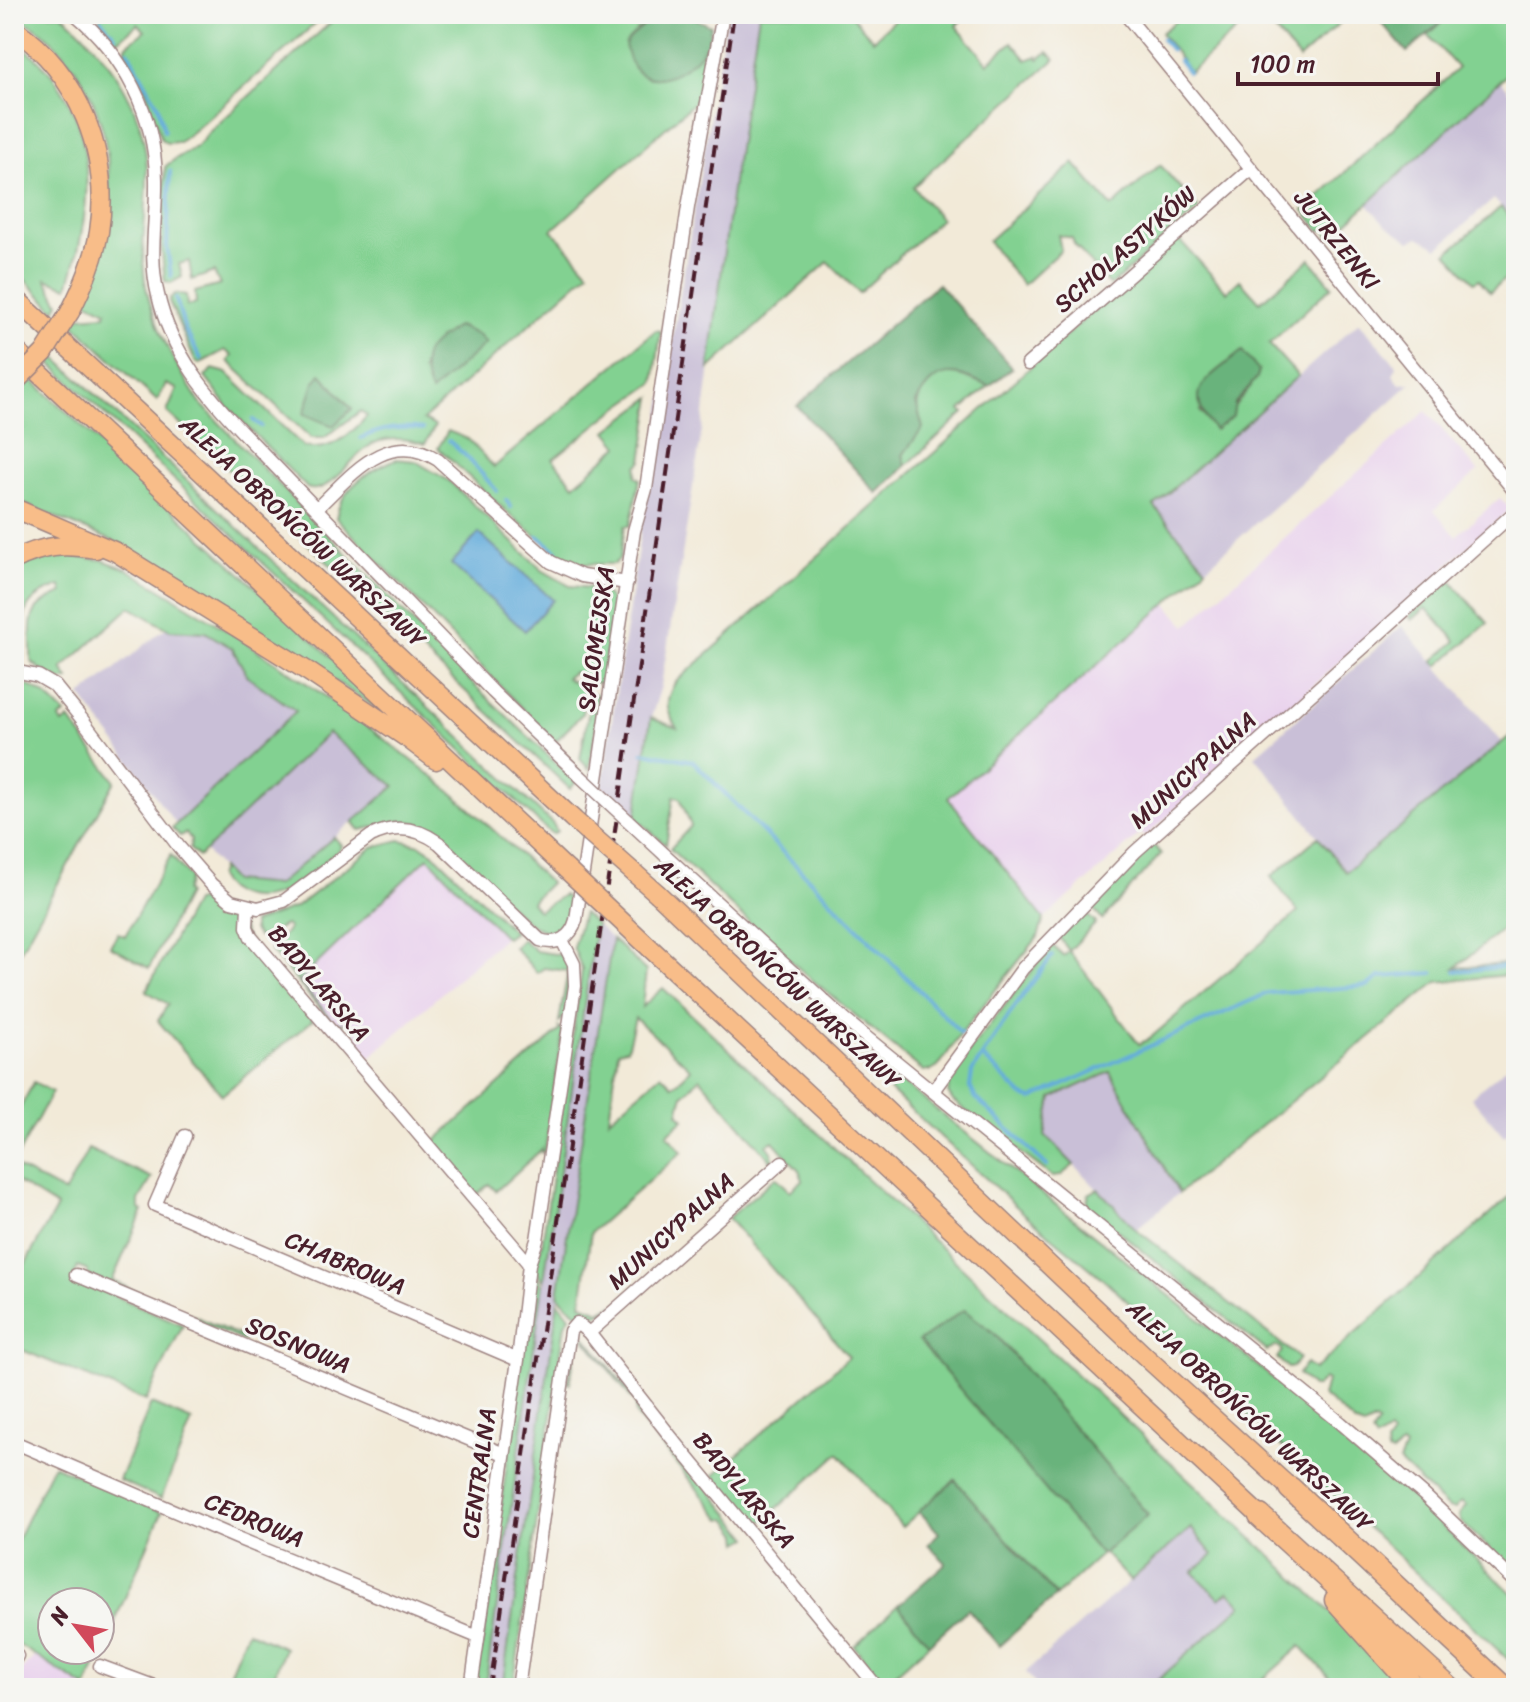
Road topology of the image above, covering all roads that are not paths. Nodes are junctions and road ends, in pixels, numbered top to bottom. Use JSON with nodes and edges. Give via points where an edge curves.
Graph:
{"nodes":[{"id":1,"x":75,"y":14,"type":"edge"},
{"id":2,"x":723,"y":14,"type":"edge"},
{"id":3,"x":1125,"y":14,"type":"edge"},
{"id":4,"x":14,"y":29,"type":"edge"},
{"id":5,"x":1251,"y":169,"type":"junction"},
{"id":6,"x":14,"y":297,"type":"edge"},
{"id":7,"x":14,"y":349,"type":"edge"},
{"id":8,"x":1028,"y":364,"type":"dead end"},
{"id":9,"x":14,"y":383,"type":"edge"},
{"id":10,"x":1516,"y":493,"type":"edge"},
{"id":11,"x":14,"y":508,"type":"edge"},
{"id":12,"x":317,"y":508,"type":"junction"},
{"id":13,"x":1516,"y":511,"type":"edge"},
{"id":14,"x":116,"y":552,"type":"junction"},
{"id":15,"x":14,"y":560,"type":"edge"},
{"id":16,"x":627,"y":583,"type":"junction"},
{"id":17,"x":14,"y":671,"type":"edge"},
{"id":18,"x":524,"y":831,"type":"junction"},
{"id":19,"x":248,"y":907,"type":"junction"},
{"id":20,"x":562,"y":940,"type":"junction"},
{"id":21,"x":933,"y":1091,"type":"junction"},
{"id":22,"x":185,"y":1136,"type":"dead end"},
{"id":23,"x":782,"y":1162,"type":"dead end"},
{"id":24,"x":529,"y":1264,"type":"junction"},
{"id":25,"x":76,"y":1275,"type":"dead end"},
{"id":26,"x":589,"y":1333,"type":"junction"},
{"id":27,"x":518,"y":1360,"type":"junction"},
{"id":28,"x":14,"y":1442,"type":"edge"},
{"id":29,"x":504,"y":1454,"type":"junction"},
{"id":30,"x":1290,"y":1488,"type":"joint"},
{"id":31,"x":1260,"y":1516,"type":"junction"},
{"id":32,"x":1516,"y":1583,"type":"edge"},
{"id":33,"x":478,"y":1637,"type":"junction"},
{"id":34,"x":100,"y":1666,"type":"dead end"},
{"id":35,"x":159,"y":1688,"type":"edge"},
{"id":36,"x":471,"y":1688,"type":"edge"},
{"id":37,"x":518,"y":1688,"type":"edge"},
{"id":38,"x":878,"y":1688,"type":"edge"},
{"id":39,"x":1415,"y":1688,"type":"edge"},
{"id":40,"x":1449,"y":1688,"type":"edge"},
{"id":41,"x":1504,"y":1688,"type":"edge"}],
"edges":[{"from":1,"to":12,"type":"street","via":[[122,66],[148,126],[156,181],[153,272],[172,338],[221,410]]},
{"from":2,"to":16,"type":"street","name":"SALOMEJSKA"},
{"from":3,"to":5,"type":"street","name":"JUTRZENKI"},
{"from":4,"to":9,"type":"main road","bridge":true,"via":[[70,84],[89,129],[102,197],[99,232],[84,285],[44,353]]},
{"from":5,"to":8,"type":"street","name":"SCHOLASTYKÓW"},
{"from":5,"to":10,"type":"street","name":"JUTRZENKI"},
{"from":6,"to":30,"type":"main road","name":"ALEJA OBROŃCÓW WARSZAWY","bridge":true},
{"from":7,"to":18,"type":"main road"},
{"from":11,"to":14,"type":"main road"},
{"from":12,"to":16,"type":"street","via":[[375,457],[396,449],[418,451],[438,460],[551,562],[582,576]]},
{"from":12,"to":21,"type":"street","bridge":true,"via":[[580,776],[834,1011]]},
{"from":13,"to":21,"type":"street","name":"MUNICYPALNA","via":[[1135,852],[1023,968]]},
{"from":14,"to":15,"type":"main road","via":[[72,545],[35,549]]},
{"from":14,"to":18,"type":"main road","via":[[407,738]]},
{"from":16,"to":20,"type":"street","name":"SALOMEJSKA","via":[[576,920]]},
{"from":17,"to":19,"type":"street","name":"BADYLARSKA","via":[[55,686],[211,884]]},
{"from":18,"to":31,"type":"main road","bridge":true},
{"from":19,"to":20,"type":"street","name":"BADYLARSKA","via":[[284,901],[371,836],[405,829],[439,843],[535,937],[549,943]]},
{"from":19,"to":24,"type":"street","name":"BADYLARSKA","via":[[247,930],[253,940]]},
{"from":20,"to":24,"type":"street","via":[[574,964],[575,986]]},
{"from":21,"to":32,"type":"street","via":[[1352,1431]]},
{"from":22,"to":27,"type":"street","name":"CHABROWA","via":[[155,1205]]},
{"from":23,"to":26,"type":"street","name":"MUNICYPALNA"},
{"from":24,"to":27,"type":"street","name":"CENTRALNA"},
{"from":25,"to":29,"type":"street","name":"SOSNOWA"},
{"from":26,"to":37,"type":"street","name":"BADYLARSKA","via":[[575,1324],[570,1331]]},
{"from":26,"to":38,"type":"street","name":"BADYLARSKA"},
{"from":27,"to":29,"type":"street","name":"CENTRALNA"},
{"from":28,"to":33,"type":"street","name":"CEDROWA"},
{"from":29,"to":33,"type":"street","name":"CENTRALNA"},
{"from":30,"to":41,"type":"highway","name":"ALEJA OBROŃCÓW WARSZAWY"},
{"from":31,"to":39,"type":"highway"},
{"from":31,"to":40,"type":"highway"},
{"from":33,"to":36,"type":"street","name":"CENTRALNA"},
{"from":34,"to":35,"type":"street"}]}
